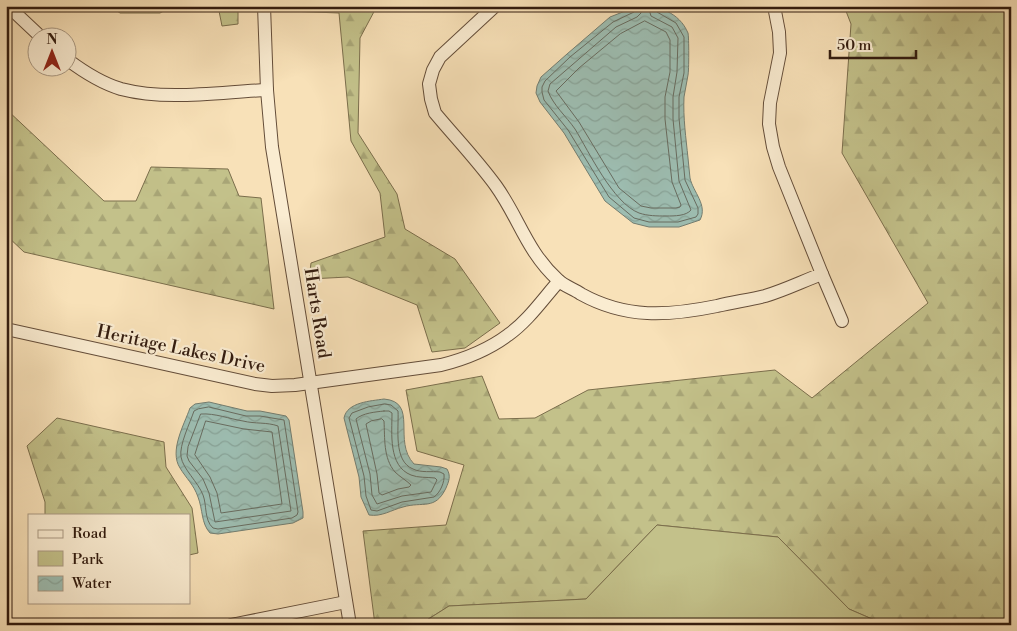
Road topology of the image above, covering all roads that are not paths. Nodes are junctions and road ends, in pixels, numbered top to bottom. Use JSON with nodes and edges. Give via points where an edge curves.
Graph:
{"nodes":[{"id":1,"x":8,"y":6,"type":"edge"},
{"id":2,"x":264,"y":6,"type":"edge"},
{"id":3,"x":496,"y":6,"type":"edge"},
{"id":4,"x":774,"y":6,"type":"edge"},
{"id":5,"x":31,"y":28,"type":"edge"},
{"id":6,"x":78,"y":68,"type":"edge"},
{"id":7,"x":267,"y":90,"type":"junction"},
{"id":8,"x":822,"y":274,"type":"junction"},
{"id":9,"x":559,"y":281,"type":"junction"},
{"id":10,"x":842,"y":321,"type":"dead end"},
{"id":11,"x":6,"y":329,"type":"edge"},
{"id":12,"x":310,"y":383,"type":"junction"},
{"id":13,"x":346,"y":602,"type":"junction"},
{"id":14,"x":231,"y":625,"type":"edge"},
{"id":15,"x":350,"y":625,"type":"edge"}],
"edges":[{"from":1,"to":5,"type":"street"},
{"from":2,"to":7,"type":"street","name":"Harts Road"},
{"from":3,"to":9,"type":"street","via":[[440,57],[429,84],[430,99],[435,113],[495,185],[525,240]]},
{"from":4,"to":8,"type":"street","via":[[780,53],[770,103],[773,147]]},
{"from":6,"to":7,"type":"street","via":[[101,82],[146,93],[171,95]]},
{"from":7,"to":12,"type":"street","name":"Harts Road","via":[[272,147]]},
{"from":8,"to":9,"type":"street","via":[[764,296],[662,314],[613,307],[592,300]]},
{"from":8,"to":10,"type":"street"},
{"from":9,"to":12,"type":"street","name":"Heritage Lakes Drive","via":[[509,335],[462,360]]},
{"from":11,"to":12,"type":"street","name":"Heritage Lakes Drive","via":[[255,384]]},
{"from":12,"to":13,"type":"street","name":"Harts Road"},
{"from":13,"to":14,"type":"street"},
{"from":13,"to":15,"type":"street","name":"Harts Road"}]}
